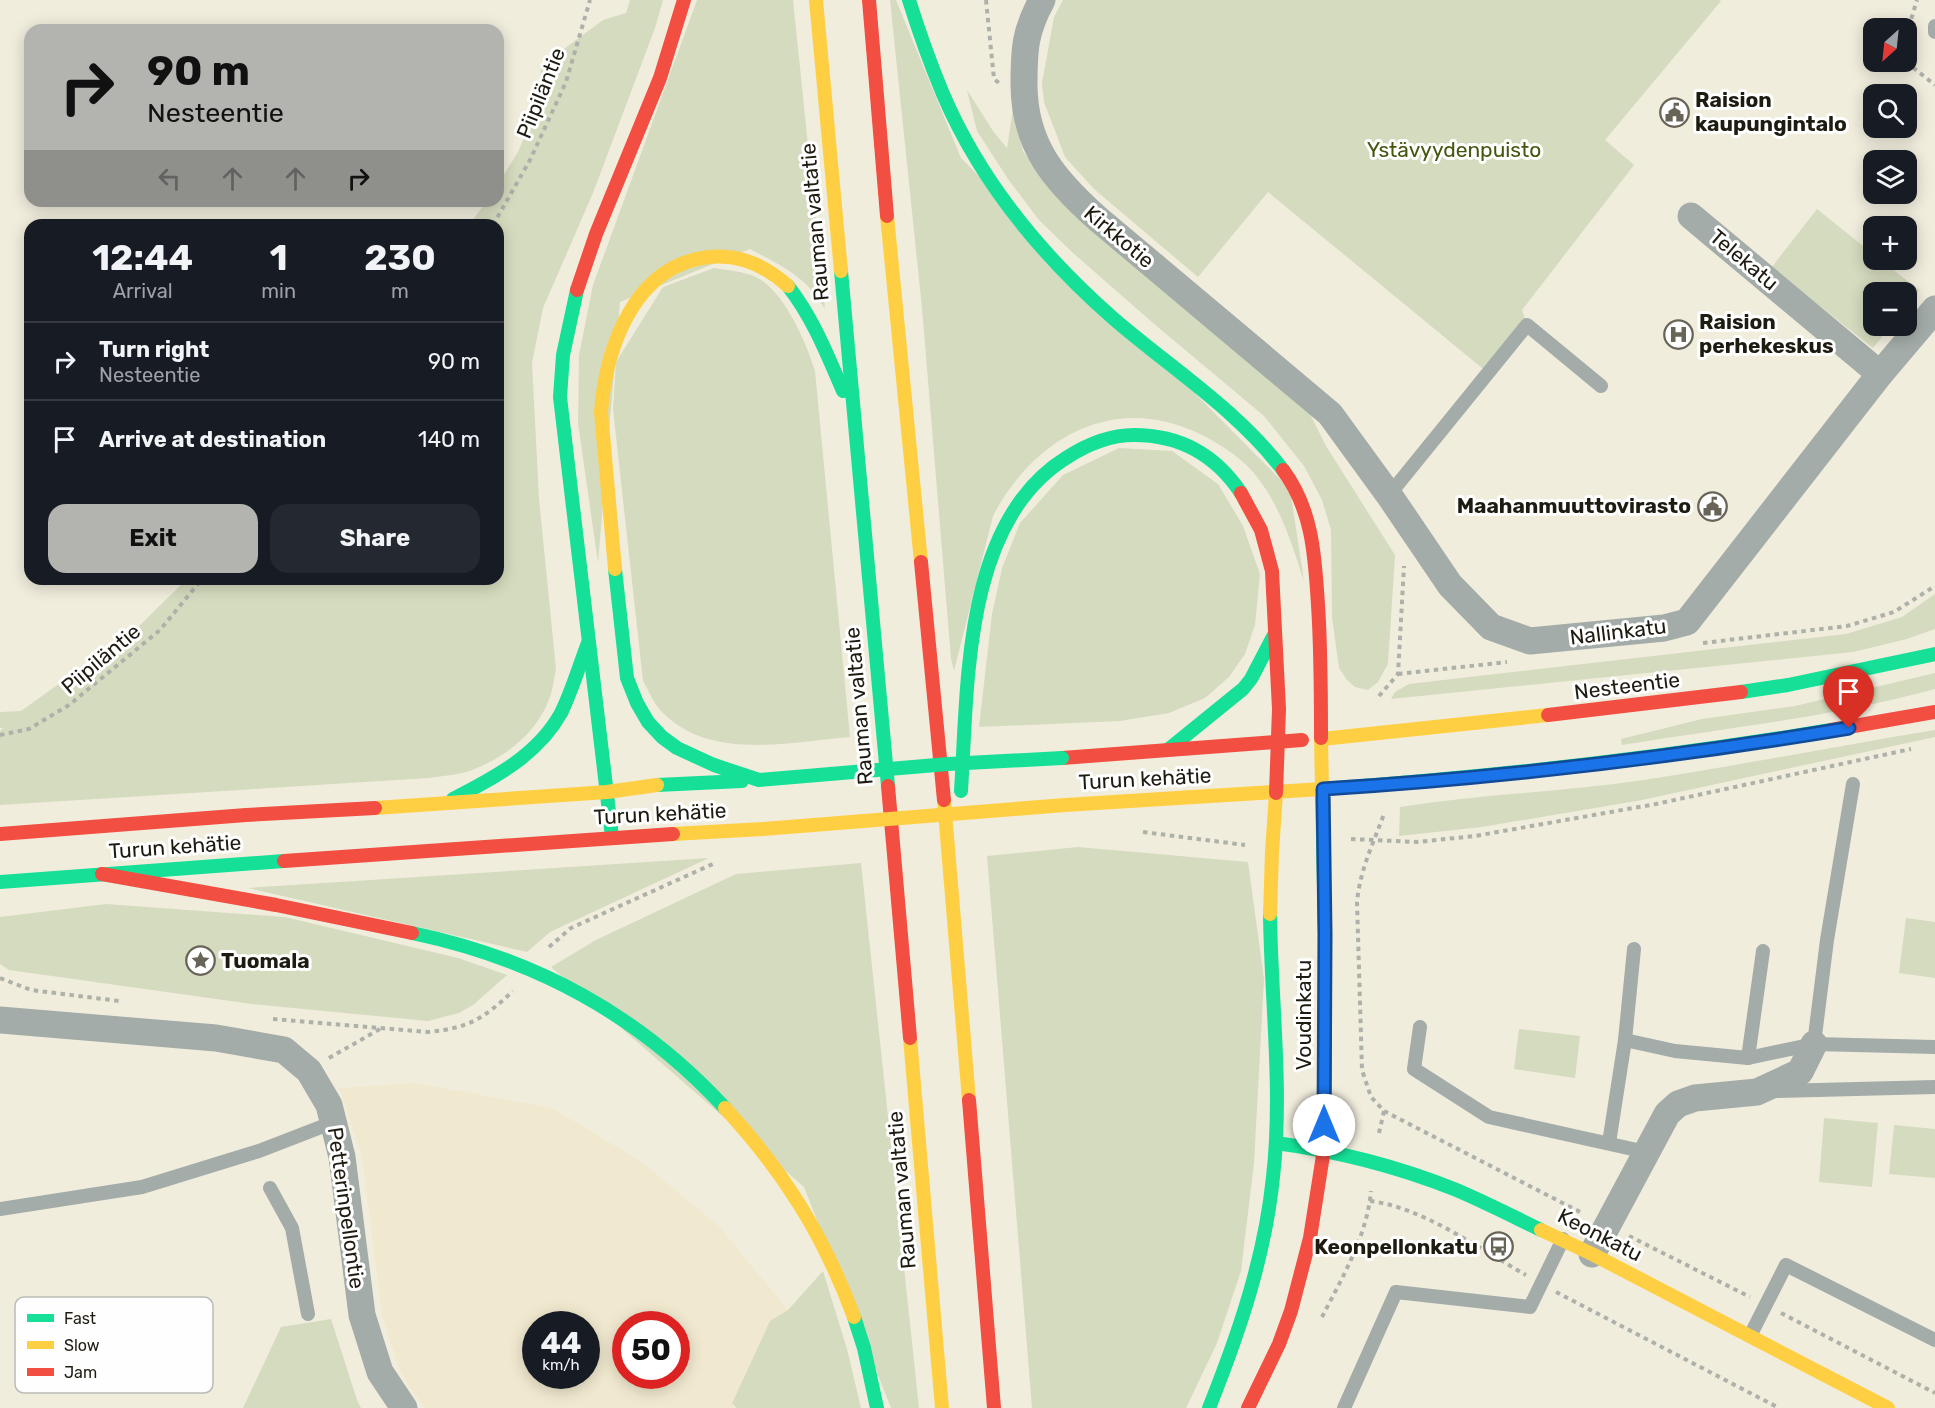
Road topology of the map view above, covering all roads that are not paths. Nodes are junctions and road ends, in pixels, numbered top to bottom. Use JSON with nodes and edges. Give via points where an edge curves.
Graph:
{"nodes":[{"id":1,"x":684,"y":0,"type":"edge"},
{"id":2,"x":816,"y":0,"type":"edge"},
{"id":3,"x":869,"y":0,"type":"edge"},
{"id":4,"x":909,"y":0,"type":"edge"},
{"id":5,"x":1042,"y":0,"type":"edge"},
{"id":6,"x":1935,"y":26,"type":"edge"},
{"id":7,"x":1935,"y":32,"type":"edge"},
{"id":8,"x":1691,"y":216,"type":"dead end"},
{"id":9,"x":1935,"y":309,"type":"edge"},
{"id":10,"x":1880,"y":374,"type":"junction"},
{"id":11,"x":1601,"y":386,"type":"dead end"},
{"id":12,"x":1330,"y":414,"type":"joint"},
{"id":13,"x":854,"y":415,"type":"junction"},
{"id":14,"x":1389,"y":495,"type":"junction"},
{"id":15,"x":1276,"y":631,"type":"junction"},
{"id":16,"x":589,"y":639,"type":"junction"},
{"id":17,"x":1935,"y":654,"type":"edge"},
{"id":18,"x":1935,"y":712,"type":"edge"},
{"id":19,"x":1322,"y":739,"type":"junction"},
{"id":20,"x":1280,"y":741,"type":"junction"},
{"id":21,"x":1169,"y":749,"type":"junction"},
{"id":22,"x":759,"y":780,"type":"junction"},
{"id":23,"x":1853,"y":784,"type":"dead end"},
{"id":24,"x":1323,"y":789,"type":"junction"},
{"id":25,"x":607,"y":792,"type":"junction"},
{"id":26,"x":1276,"y":793,"type":"junction"},
{"id":27,"x":441,"y":805,"type":"junction"},
{"id":28,"x":0,"y":834,"type":"edge"},
{"id":29,"x":612,"y":837,"type":"junction"},
{"id":30,"x":102,"y":874,"type":"junction"},
{"id":31,"x":0,"y":882,"type":"edge"},
{"id":32,"x":953,"y":905,"type":"junction"},
{"id":33,"x":1634,"y":949,"type":"dead end"},
{"id":34,"x":1763,"y":951,"type":"dead end"},
{"id":35,"x":0,"y":1020,"type":"edge"},
{"id":36,"x":1420,"y":1027,"type":"dead end"},
{"id":37,"x":1625,"y":1040,"type":"junction"},
{"id":38,"x":1814,"y":1044,"type":"junction"},
{"id":39,"x":1935,"y":1047,"type":"edge"},
{"id":40,"x":1748,"y":1059,"type":"junction"},
{"id":41,"x":1935,"y":1087,"type":"edge"},
{"id":42,"x":1757,"y":1092,"type":"junction"},
{"id":43,"x":334,"y":1122,"type":"junction"},
{"id":44,"x":1276,"y":1143,"type":"junction"},
{"id":45,"x":1610,"y":1143,"type":"junction"},
{"id":46,"x":1324,"y":1149,"type":"junction"},
{"id":47,"x":1646,"y":1152,"type":"junction"},
{"id":48,"x":270,"y":1188,"type":"dead end"},
{"id":49,"x":0,"y":1209,"type":"edge"},
{"id":50,"x":1563,"y":1239,"type":"junction"},
{"id":51,"x":1592,"y":1254,"type":"junction"},
{"id":52,"x":308,"y":1314,"type":"dead end"},
{"id":53,"x":1750,"y":1336,"type":"junction"},
{"id":54,"x":1935,"y":1340,"type":"edge"},
{"id":55,"x":404,"y":1408,"type":"edge"},
{"id":56,"x":877,"y":1408,"type":"edge"},
{"id":57,"x":942,"y":1408,"type":"edge"},
{"id":58,"x":994,"y":1408,"type":"edge"},
{"id":59,"x":1209,"y":1408,"type":"edge"},
{"id":60,"x":1248,"y":1408,"type":"edge"},
{"id":61,"x":1344,"y":1408,"type":"edge"},
{"id":62,"x":1888,"y":1408,"type":"edge"}],
"edges":[{"from":1,"to":16,"type":"main road","via":[[660,79],[605,209],[567,327],[560,397]]},
{"from":2,"to":13,"type":"main road","name":"Rauman valtatie"},
{"from":3,"to":32,"type":"main road"},
{"from":4,"to":19,"type":"main road","name":"Voudinkatu","via":[[933,71],[963,139],[993,189],[1031,240],[1113,319],[1214,399],[1253,435],[1290,479],[1308,521],[1315,557]]},
{"from":5,"to":12,"type":"street","name":"Kirkkotie","via":[[1026,36],[1025,113],[1034,142],[1051,170],[1098,219]]},
{"from":6,"to":7,"type":"lane"},
{"from":8,"to":10,"type":"street","name":"Telekatu"},
{"from":9,"to":10,"type":"street","name":"Nallinkatu"},
{"from":10,"to":14,"type":"street","name":"Nallinkatu","via":[[1688,622],[1664,628],[1530,642],[1491,627],[1450,585]]},
{"from":11,"to":14,"type":"lane","via":[[1527,325]]},
{"from":12,"to":14,"type":"street","name":"Nallinkatu"},
{"from":13,"to":22,"type":"main road","via":[[799,298],[781,279],[740,259],[701,258],[660,276],[636,301],[616,339],[605,373],[601,411],[610,534],[627,678],[634,700],[653,729],[682,752]]},
{"from":13,"to":57,"type":"main road","name":"Rauman valtatie"},
{"from":15,"to":20,"type":"main road","name":"Voudinkatu"},
{"from":15,"to":21,"type":"main road","via":[[1243,689]]},
{"from":15,"to":32,"type":"main road","name":"Voudinkatu","via":[[1269,555],[1258,522],[1228,474],[1210,458],[1174,440],[1137,435],[1103,440],[1057,462],[1030,488],[1009,518],[984,581],[971,649]]},
{"from":16,"to":25,"type":"main road"},
{"from":16,"to":27,"type":"main road","via":[[557,720],[536,747],[506,771]]},
{"from":17,"to":19,"type":"main road","name":"Nesteentie","via":[[1788,686],[1709,697]]},
{"from":18,"to":24,"type":"main road","via":[[1740,746],[1560,768]]},
{"from":19,"to":20,"type":"main road","name":"Turun kehätie"},
{"from":19,"to":24,"type":"main road","name":"Voudinkatu"},
{"from":20,"to":21,"type":"main road","name":"Turun kehätie"},
{"from":20,"to":26,"type":"main road","name":"Voudinkatu"},
{"from":21,"to":22,"type":"main road","name":"Turun kehätie","bridge":true},
{"from":22,"to":25,"type":"main road","name":"Turun kehätie"},
{"from":23,"to":38,"type":"lane"},
{"from":24,"to":26,"type":"main road","name":"Turun kehätie"},
{"from":24,"to":46,"type":"main road","name":"Voudinkatu"},
{"from":25,"to":27,"type":"main road","name":"Turun kehätie"},
{"from":25,"to":29,"type":"main road"},
{"from":26,"to":29,"type":"main road","name":"Turun kehätie","bridge":true},
{"from":26,"to":44,"type":"main road","name":"Voudinkatu","via":[[1271,841]]},
{"from":27,"to":28,"type":"main road","name":"Turun kehätie"},
{"from":29,"to":30,"type":"main road","name":"Turun kehätie"},
{"from":30,"to":31,"type":"main road","name":"Turun kehätie"},
{"from":30,"to":56,"type":"main road","via":[[341,917],[494,954],[555,979],[652,1041],[746,1129],[789,1186],[826,1249],[858,1329]]},
{"from":32,"to":58,"type":"main road"},
{"from":33,"to":37,"type":"lane"},
{"from":34,"to":40,"type":"lane"},
{"from":35,"to":43,"type":"street","name":"Petterinpellontie","via":[[216,1038],[284,1050],[309,1071]]},
{"from":36,"to":45,"type":"lane","via":[[1414,1069],[1489,1118]]},
{"from":37,"to":40,"type":"lane","via":[[1675,1051]]},
{"from":37,"to":45,"type":"lane"},
{"from":38,"to":39,"type":"lane"},
{"from":38,"to":40,"type":"lane"},
{"from":38,"to":42,"type":"street","via":[[1800,1072]]},
{"from":41,"to":42,"type":"lane"},
{"from":42,"to":47,"type":"street","via":[[1695,1098],[1678,1104],[1667,1114]]},
{"from":43,"to":49,"type":"lane","via":[[259,1151],[142,1187]]},
{"from":43,"to":55,"type":"street","name":"Petterinpellontie","via":[[362,1315],[380,1372]]},
{"from":44,"to":46,"type":"main road","name":"Keonkatu"},
{"from":44,"to":59,"type":"main road","name":"Voudinkatu","via":[[1270,1200],[1255,1275],[1228,1363]]},
{"from":45,"to":47,"type":"lane"},
{"from":46,"to":50,"type":"main road","name":"Keonkatu","via":[[1454,1189]]},
{"from":46,"to":60,"type":"main road","name":"Voudinkatu","via":[[1310,1238],[1292,1311]]},
{"from":47,"to":51,"type":"street"},
{"from":48,"to":52,"type":"lane","via":[[292,1228]]},
{"from":50,"to":51,"type":"main road","name":"Keonkatu"},
{"from":50,"to":61,"type":"lane","via":[[1530,1307],[1396,1292]]},
{"from":51,"to":53,"type":"main road","name":"Keonkatu"},
{"from":53,"to":54,"type":"lane","via":[[1786,1265]]},
{"from":53,"to":62,"type":"main road","name":"Keonkatu"}]}
